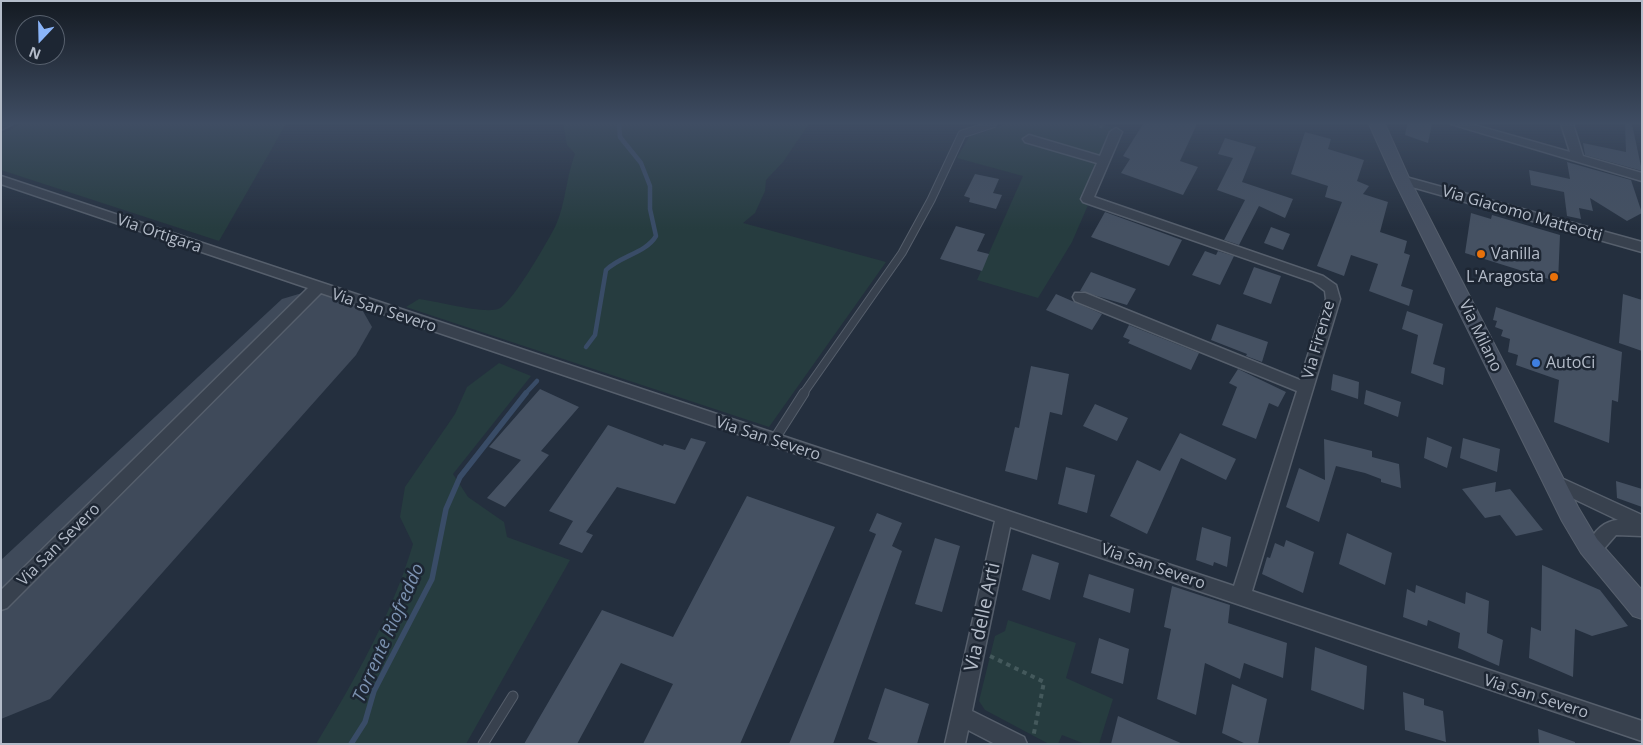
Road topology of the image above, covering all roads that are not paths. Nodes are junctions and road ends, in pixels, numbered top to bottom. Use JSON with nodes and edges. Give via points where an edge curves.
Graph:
{"nodes":[{"id":1,"x":950,"y":159,"type":"edge"},
{"id":2,"x":1096,"y":159,"type":"edge"},
{"id":3,"x":1393,"y":159,"type":"edge"},
{"id":4,"x":1578,"y":159,"type":"edge"},
{"id":5,"x":1104,"y":161,"type":"joint"},
{"id":6,"x":1642,"y":177,"type":"edge"},
{"id":7,"x":1,"y":180,"type":"edge"},
{"id":8,"x":1402,"y":180,"type":"junction"},
{"id":9,"x":1642,"y":247,"type":"edge"},
{"id":10,"x":317,"y":288,"type":"junction"},
{"id":11,"x":1080,"y":297,"type":"dead end"},
{"id":12,"x":1305,"y":388,"type":"junction"},
{"id":13,"x":774,"y":440,"type":"junction"},
{"id":14,"x":1545,"y":465,"type":"junction"},
{"id":15,"x":1559,"y":484,"type":"junction"},
{"id":16,"x":1004,"y":517,"type":"junction"},
{"id":17,"x":1642,"y":523,"type":"edge"},
{"id":18,"x":1642,"y":528,"type":"edge"},
{"id":19,"x":1596,"y":546,"type":"junction"},
{"id":20,"x":1611,"y":573,"type":"junction"},
{"id":21,"x":1242,"y":598,"type":"junction"},
{"id":22,"x":1,"y":602,"type":"edge"},
{"id":23,"x":1642,"y":608,"type":"edge"},
{"id":24,"x":513,"y":696,"type":"dead end"},
{"id":25,"x":961,"y":716,"type":"junction"},
{"id":26,"x":1642,"y":732,"type":"edge"},
{"id":27,"x":482,"y":744,"type":"edge"},
{"id":28,"x":955,"y":744,"type":"edge"},
{"id":29,"x":1017,"y":744,"type":"edge"}],
"edges":[{"from":1,"to":13,"type":"lane","via":[[932,200],[902,253]]},
{"from":2,"to":5,"type":"street"},
{"from":3,"to":8,"type":"street","name":"Via Milano"},
{"from":4,"to":6,"type":"street"},
{"from":5,"to":12,"type":"street","name":"Via Firenze","via":[[1087,199],[1318,279],[1331,289],[1333,299]]},
{"from":7,"to":10,"type":"street","name":"Via Ortigara"},
{"from":8,"to":9,"type":"street","name":"Via Giacomo Matteotti"},
{"from":8,"to":14,"type":"street","name":"Via Milano"},
{"from":10,"to":13,"type":"street","name":"Via San Severo"},
{"from":10,"to":22,"type":"street","name":"Via San Severo"},
{"from":11,"to":12,"type":"street"},
{"from":12,"to":21,"type":"street","name":"Via Firenze"},
{"from":13,"to":16,"type":"street","name":"Via San Severo"},
{"from":14,"to":15,"type":"street","name":"Via Milano"},
{"from":14,"to":20,"type":"street","name":"Via Milano","via":[[1589,546]]},
{"from":15,"to":17,"type":"street"},
{"from":15,"to":19,"type":"street","name":"Via Milano"},
{"from":16,"to":21,"type":"street","name":"Via San Severo"},
{"from":16,"to":25,"type":"street","name":"Via delle Arti"},
{"from":18,"to":19,"type":"street","via":[[1611,528]]},
{"from":19,"to":20,"type":"street","name":"Via Milano"},
{"from":20,"to":23,"type":"street","name":"Via Milano"},
{"from":21,"to":26,"type":"street","name":"Via San Severo"},
{"from":24,"to":27,"type":"lane"},
{"from":25,"to":28,"type":"street","name":"Via delle Arti"},
{"from":25,"to":29,"type":"street"}]}
